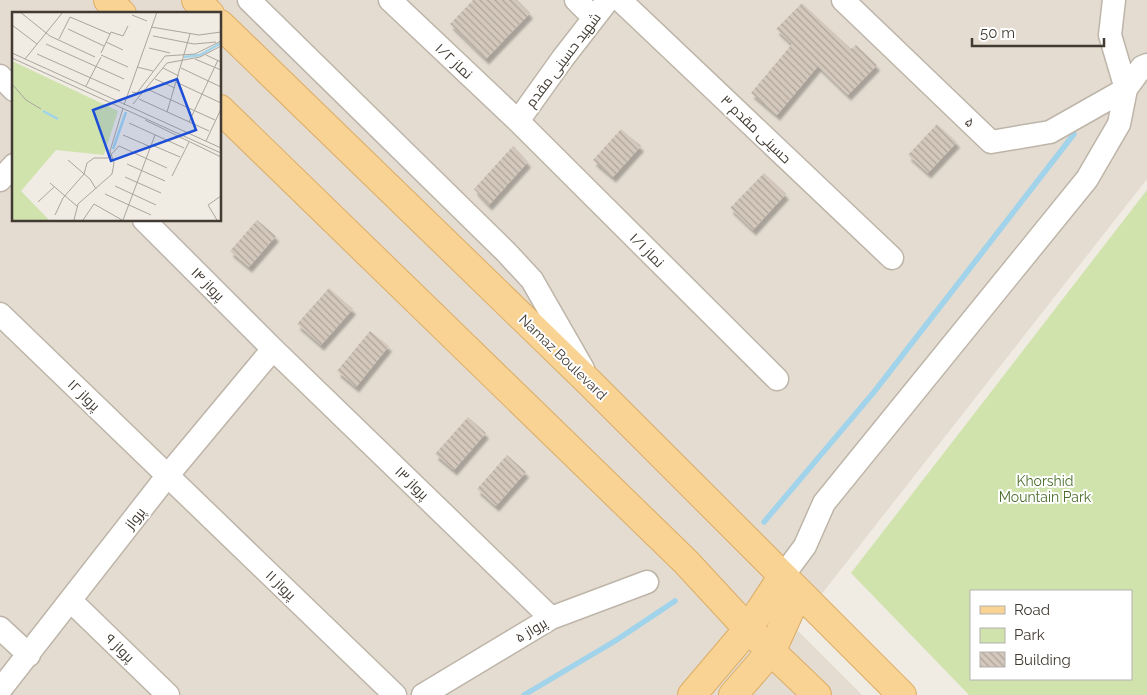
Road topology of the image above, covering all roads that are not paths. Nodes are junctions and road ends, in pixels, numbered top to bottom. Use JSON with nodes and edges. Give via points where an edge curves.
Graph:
{"nodes":[{"id":1,"x":108,"y":0,"type":"edge"},
{"id":2,"x":196,"y":0,"type":"edge"},
{"id":3,"x":249,"y":0,"type":"edge"},
{"id":4,"x":390,"y":0,"type":"edge"},
{"id":5,"x":576,"y":0,"type":"edge"},
{"id":6,"x":608,"y":0,"type":"edge"},
{"id":7,"x":620,"y":0,"type":"edge"},
{"id":8,"x":843,"y":0,"type":"edge"},
{"id":9,"x":1114,"y":0,"type":"edge"},
{"id":10,"x":120,"y":12,"type":"edge"},
{"id":11,"x":208,"y":12,"type":"edge"},
{"id":12,"x":594,"y":18,"type":"junction"},
{"id":13,"x":221,"y":25,"type":"edge"},
{"id":14,"x":1147,"y":65,"type":"edge"},
{"id":15,"x":0,"y":76,"type":"edge"},
{"id":16,"x":12,"y":88,"type":"edge"},
{"id":17,"x":1126,"y":89,"type":"junction"},
{"id":18,"x":221,"y":110,"type":"edge"},
{"id":19,"x":518,"y":121,"type":"junction"},
{"id":20,"x":12,"y":167,"type":"edge"},
{"id":21,"x":0,"y":180,"type":"edge"},
{"id":22,"x":145,"y":221,"type":"edge"},
{"id":23,"x":892,"y":258,"type":"dead end"},
{"id":24,"x":0,"y":314,"type":"edge"},
{"id":25,"x":273,"y":349,"type":"junction"},
{"id":26,"x":777,"y":379,"type":"dead end"},
{"id":27,"x":590,"y":383,"type":"junction"},
{"id":28,"x":168,"y":475,"type":"junction"},
{"id":29,"x":647,"y":582,"type":"dead end"},
{"id":30,"x":790,"y":585,"type":"junction"},
{"id":31,"x":71,"y":601,"type":"junction"},
{"id":32,"x":550,"y":618,"type":"junction"},
{"id":33,"x":0,"y":628,"type":"edge"},
{"id":34,"x":748,"y":629,"type":"junction"},
{"id":35,"x":772,"y":650,"type":"junction"},
{"id":36,"x":28,"y":655,"type":"junction"},
{"id":37,"x":0,"y":690,"type":"edge"},
{"id":38,"x":168,"y":695,"type":"edge"},
{"id":39,"x":395,"y":695,"type":"edge"},
{"id":40,"x":423,"y":695,"type":"edge"},
{"id":41,"x":692,"y":695,"type":"edge"},
{"id":42,"x":733,"y":695,"type":"edge"},
{"id":43,"x":817,"y":695,"type":"edge"},
{"id":44,"x":902,"y":695,"type":"edge"}],
"edges":[{"from":1,"to":10,"type":"main road"},
{"from":2,"to":11,"type":"main road"},
{"from":3,"to":27,"type":"street","via":[[532,280]]},
{"from":4,"to":19,"type":"street","name":"نماز ۱/۲"},
{"from":5,"to":12,"type":"street"},
{"from":6,"to":12,"type":"street","name":"شهید حسینی مقدم"},
{"from":7,"to":23,"type":"street","name":"حسینی مقدم ۳"},
{"from":8,"to":17,"type":"street","name":"۵","via":[[991,142],[1050,132]]},
{"from":9,"to":17,"type":"street","via":[[1110,35]]},
{"from":12,"to":19,"type":"street","name":"شهید حسینی مقدم"},
{"from":13,"to":27,"type":"main road","name":"Namaz Boulevard"},
{"from":14,"to":17,"type":"street"},
{"from":15,"to":16,"type":"street"},
{"from":17,"to":30,"type":"street","via":[[1119,124],[1087,179],[824,503]]},
{"from":18,"to":34,"type":"main road","via":[[686,562]]},
{"from":19,"to":26,"type":"street","name":"نماز ۱/۱"},
{"from":20,"to":21,"type":"street"},
{"from":22,"to":25,"type":"street","name":"پرواز ۱۴"},
{"from":24,"to":28,"type":"street","name":"پرواز ۱۲"},
{"from":25,"to":28,"type":"street","name":"پرواز"},
{"from":25,"to":32,"type":"street","name":"پرواز ۱۳"},
{"from":27,"to":30,"type":"main road","name":"Namaz Boulevard"},
{"from":28,"to":31,"type":"street","name":"پرواز"},
{"from":28,"to":39,"type":"street","name":"پرواز ۱۱"},
{"from":29,"to":32,"type":"street","name":"پرواز ۵"},
{"from":30,"to":34,"type":"main road"},
{"from":30,"to":35,"type":"main road"},
{"from":30,"to":44,"type":"main road","name":"Namaz Boulevard"},
{"from":31,"to":36,"type":"street","name":"پرواز"},
{"from":31,"to":38,"type":"street","name":"پرواز ۹"},
{"from":32,"to":40,"type":"street","name":"پرواز ۵"},
{"from":33,"to":36,"type":"street"},
{"from":34,"to":35,"type":"main road"},
{"from":34,"to":41,"type":"main road"},
{"from":35,"to":42,"type":"main road"},
{"from":35,"to":43,"type":"main road"},
{"from":36,"to":37,"type":"street","name":"پرواز"}]}
